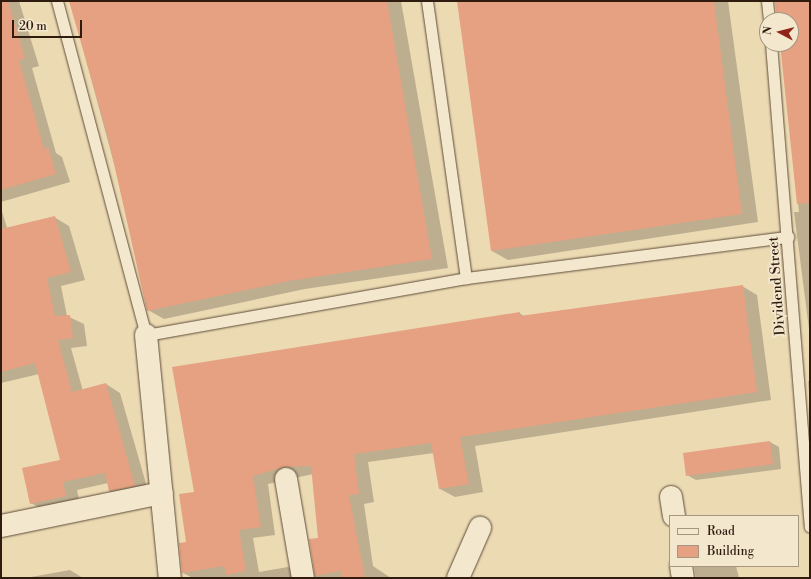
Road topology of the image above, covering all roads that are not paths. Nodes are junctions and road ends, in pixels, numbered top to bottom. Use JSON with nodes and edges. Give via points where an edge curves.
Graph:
{"nodes":[{"id":1,"x":57,"y":1,"type":"edge"},
{"id":2,"x":427,"y":1,"type":"edge"},
{"id":3,"x":768,"y":1,"type":"edge"},
{"id":4,"x":769,"y":12,"type":"edge"},
{"id":5,"x":772,"y":52,"type":"edge"},
{"id":6,"x":788,"y":238,"type":"junction"},
{"id":7,"x":466,"y":278,"type":"junction"},
{"id":8,"x":146,"y":335,"type":"junction"},
{"id":9,"x":286,"y":479,"type":"dead end"},
{"id":10,"x":162,"y":493,"type":"junction"},
{"id":11,"x":1,"y":526,"type":"edge"},
{"id":12,"x":810,"y":526,"type":"edge"},
{"id":13,"x":480,"y":528,"type":"dead end"},
{"id":14,"x":681,"y":567,"type":"edge"},
{"id":15,"x":170,"y":578,"type":"edge"},
{"id":16,"x":303,"y":578,"type":"edge"},
{"id":17,"x":458,"y":578,"type":"edge"},
{"id":18,"x":683,"y":578,"type":"edge"}],
"edges":[{"from":1,"to":8,"type":"lane"},
{"from":2,"to":7,"type":"lane"},
{"from":3,"to":4,"type":"lane"},
{"from":5,"to":6,"type":"lane","name":"Dividend Street"},
{"from":6,"to":7,"type":"lane"},
{"from":6,"to":12,"type":"lane","name":"Dividend Street"},
{"from":7,"to":8,"type":"lane"},
{"from":8,"to":10,"type":"street"},
{"from":9,"to":16,"type":"street"},
{"from":10,"to":11,"type":"street"},
{"from":10,"to":15,"type":"street"},
{"from":13,"to":17,"type":"street"},
{"from":14,"to":18,"type":"street"}]}
